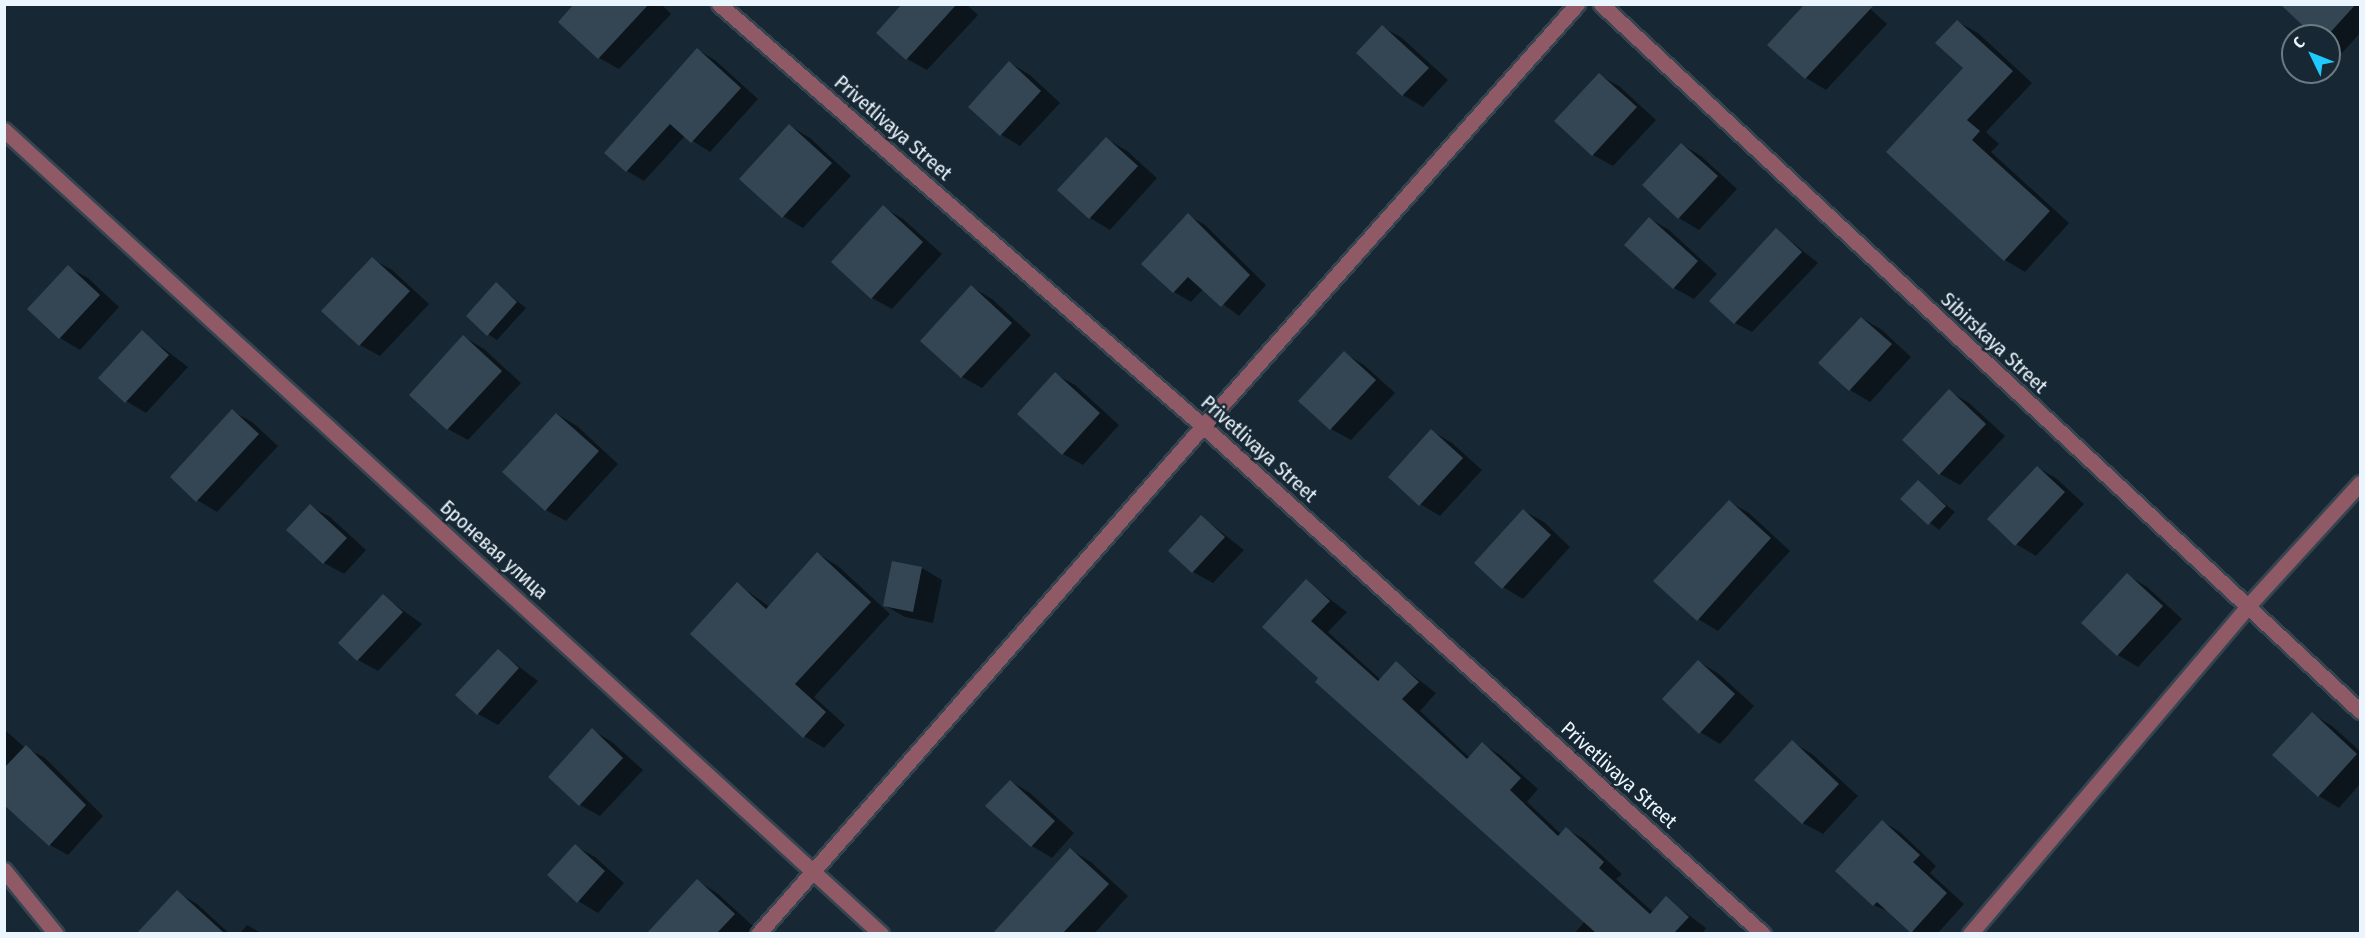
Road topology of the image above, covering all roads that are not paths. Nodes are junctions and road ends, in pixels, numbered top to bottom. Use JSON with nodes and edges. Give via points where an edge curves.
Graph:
{"nodes":[{"id":1,"x":719,"y":4,"type":"edge"},
{"id":2,"x":1577,"y":4,"type":"edge"},
{"id":3,"x":1601,"y":4,"type":"edge"},
{"id":4,"x":4,"y":130,"type":"edge"},
{"id":5,"x":1203,"y":426,"type":"junction"},
{"id":6,"x":2361,"y":483,"type":"edge"},
{"id":7,"x":2246,"y":608,"type":"junction"},
{"id":8,"x":2361,"y":711,"type":"edge"},
{"id":9,"x":4,"y":870,"type":"edge"},
{"id":10,"x":814,"y":871,"type":"junction"},
{"id":11,"x":56,"y":933,"type":"edge"},
{"id":12,"x":758,"y":933,"type":"edge"},
{"id":13,"x":881,"y":933,"type":"edge"},
{"id":14,"x":1763,"y":933,"type":"edge"},
{"id":15,"x":1970,"y":933,"type":"edge"}],
"edges":[{"from":1,"to":5,"type":"street","name":"Privetlivaya Street"},
{"from":2,"to":5,"type":"street"},
{"from":3,"to":7,"type":"street","name":"Sibirskaya Street"},
{"from":4,"to":10,"type":"street","name":"Броневая улица"},
{"from":5,"to":10,"type":"street"},
{"from":5,"to":14,"type":"street","name":"Privetlivaya Street"},
{"from":6,"to":7,"type":"street"},
{"from":7,"to":8,"type":"street","name":"Sibirskaya Street"},
{"from":7,"to":15,"type":"street"},
{"from":9,"to":11,"type":"street"},
{"from":10,"to":12,"type":"street"},
{"from":10,"to":13,"type":"street","name":"Броневая улица"}]}
